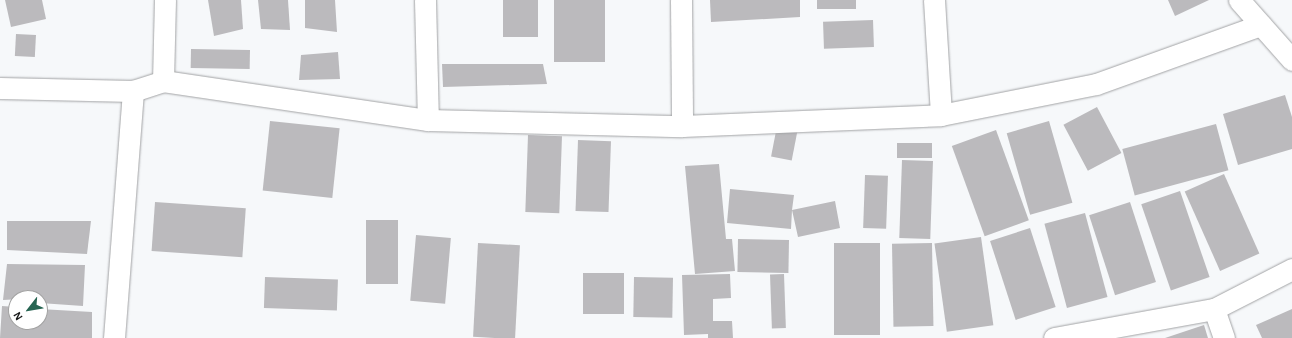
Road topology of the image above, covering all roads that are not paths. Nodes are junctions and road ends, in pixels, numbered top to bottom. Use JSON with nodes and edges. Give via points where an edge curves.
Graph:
{"nodes":[{"id":1,"x":165,"y":0,"type":"edge"},
{"id":2,"x":425,"y":0,"type":"edge"},
{"id":3,"x":681,"y":0,"type":"edge"},
{"id":4,"x":934,"y":0,"type":"edge"},
{"id":5,"x":1247,"y":3,"type":"edge"},
{"id":6,"x":1261,"y":25,"type":"junction"},
{"id":7,"x":1292,"y":60,"type":"edge"},
{"id":8,"x":163,"y":81,"type":"junction"},
{"id":9,"x":0,"y":88,"type":"edge"},
{"id":10,"x":133,"y":91,"type":"junction"},
{"id":11,"x":941,"y":115,"type":"junction"},
{"id":12,"x":428,"y":120,"type":"junction"},
{"id":13,"x":682,"y":126,"type":"junction"},
{"id":14,"x":1292,"y":269,"type":"edge"},
{"id":15,"x":1214,"y":309,"type":"junction"},
{"id":16,"x":114,"y":338,"type":"edge"},
{"id":17,"x":1054,"y":338,"type":"edge"},
{"id":18,"x":1224,"y":338,"type":"edge"}],
"edges":[{"from":1,"to":8,"type":"street"},
{"from":2,"to":12,"type":"street"},
{"from":3,"to":13,"type":"street"},
{"from":4,"to":11,"type":"street"},
{"from":5,"to":6,"type":"street"},
{"from":6,"to":7,"type":"street"},
{"from":6,"to":11,"type":"street","via":[[1096,84]]},
{"from":8,"to":10,"type":"street"},
{"from":8,"to":12,"type":"street"},
{"from":9,"to":10,"type":"street"},
{"from":10,"to":16,"type":"street"},
{"from":11,"to":13,"type":"street"},
{"from":12,"to":13,"type":"street"},
{"from":14,"to":15,"type":"street"},
{"from":15,"to":17,"type":"street"},
{"from":15,"to":18,"type":"street"}]}
